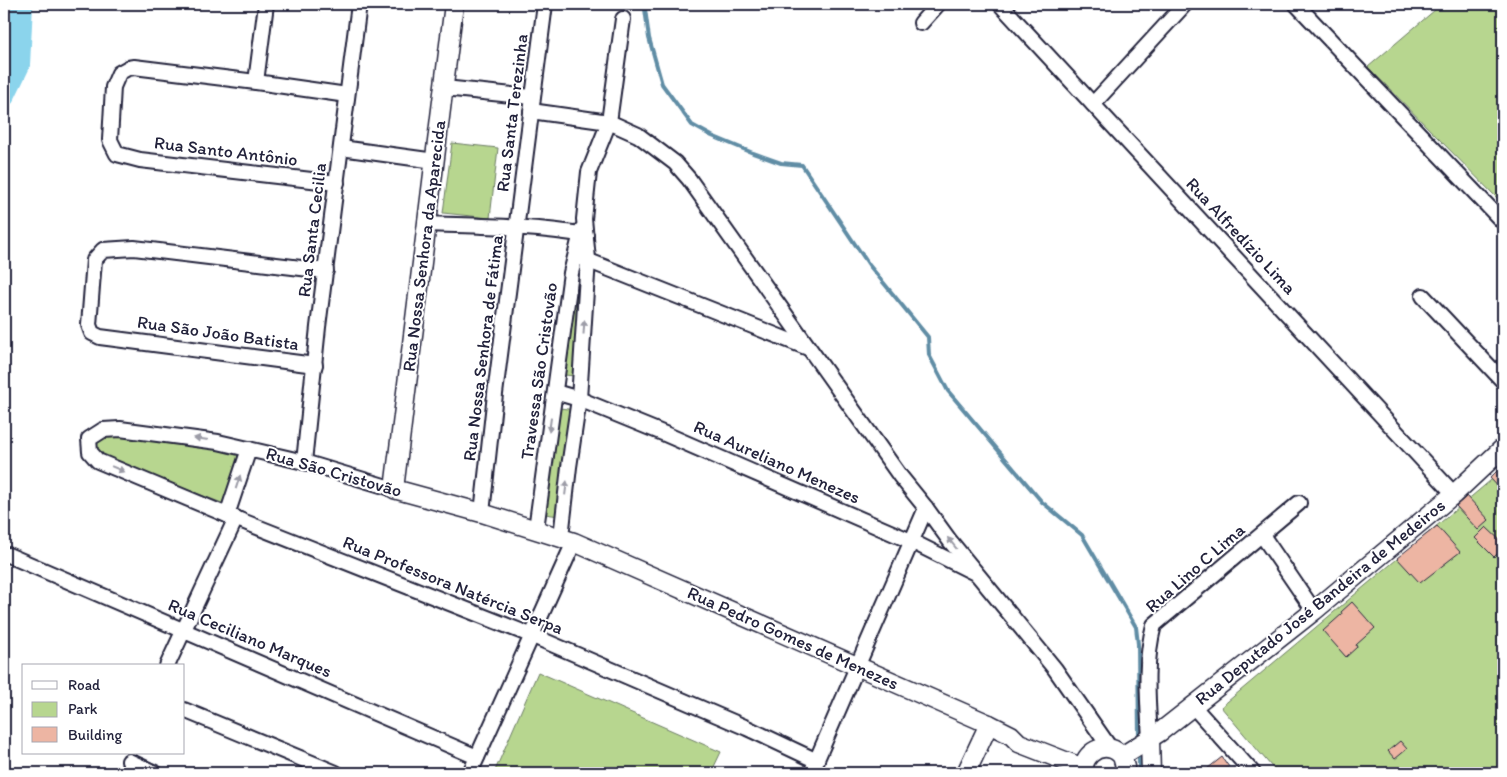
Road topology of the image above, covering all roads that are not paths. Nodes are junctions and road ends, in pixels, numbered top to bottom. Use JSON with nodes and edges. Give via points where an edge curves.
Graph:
{"nodes":[{"id":1,"x":266,"y":4,"type":"edge"},
{"id":2,"x":359,"y":4,"type":"edge"},
{"id":3,"x":454,"y":4,"type":"edge"},
{"id":4,"x":545,"y":4,"type":"edge"},
{"id":5,"x":938,"y":4,"type":"edge"},
{"id":6,"x":1000,"y":4,"type":"edge"},
{"id":7,"x":1185,"y":4,"type":"edge"},
{"id":8,"x":1296,"y":4,"type":"edge"},
{"id":9,"x":623,"y":19,"type":"dead end"},
{"id":10,"x":922,"y":23,"type":"dead end"},
{"id":11,"x":256,"y":82,"type":"junction"},
{"id":12,"x":444,"y":88,"type":"junction"},
{"id":13,"x":347,"y":95,"type":"junction"},
{"id":14,"x":532,"y":104,"type":"junction"},
{"id":15,"x":1092,"y":104,"type":"junction"},
{"id":16,"x":609,"y":122,"type":"junction"},
{"id":17,"x":341,"y":148,"type":"junction"},
{"id":18,"x":435,"y":161,"type":"junction"},
{"id":19,"x":336,"y":183,"type":"junction"},
{"id":20,"x":1503,"y":222,"type":"edge"},
{"id":21,"x":427,"y":224,"type":"junction"},
{"id":22,"x":517,"y":227,"type":"junction"},
{"id":23,"x":583,"y":234,"type":"junction"},
{"id":24,"x":574,"y":256,"type":"junction"},
{"id":25,"x":588,"y":259,"type":"junction"},
{"id":26,"x":326,"y":271,"type":"junction"},
{"id":27,"x":1423,"y":296,"type":"dead end"},
{"id":28,"x":809,"y":348,"type":"junction"},
{"id":29,"x":315,"y":365,"type":"junction"},
{"id":30,"x":1503,"y":381,"type":"edge"},
{"id":31,"x":555,"y":392,"type":"junction"},
{"id":32,"x":579,"y":399,"type":"junction"},
{"id":33,"x":90,"y":437,"type":"joint"},
{"id":34,"x":1503,"y":448,"type":"edge"},
{"id":35,"x":249,"y":449,"type":"junction"},
{"id":36,"x":304,"y":462,"type":"junction"},
{"id":37,"x":394,"y":489,"type":"junction"},
{"id":38,"x":1454,"y":494,"type":"junction"},
{"id":39,"x":1299,"y":503,"type":"dead end"},
{"id":40,"x":926,"y":508,"type":"junction"},
{"id":41,"x":482,"y":513,"type":"junction"},
{"id":42,"x":231,"y":517,"type":"junction"},
{"id":43,"x":536,"y":529,"type":"junction"},
{"id":44,"x":1262,"y":535,"type":"junction"},
{"id":45,"x":567,"y":539,"type":"junction"},
{"id":46,"x":913,"y":542,"type":"junction"},
{"id":47,"x":8,"y":555,"type":"dead end"},
{"id":48,"x":980,"y":576,"type":"junction"},
{"id":49,"x":1314,"y":611,"type":"junction"},
{"id":50,"x":183,"y":630,"type":"junction"},
{"id":51,"x":533,"y":636,"type":"junction"},
{"id":52,"x":167,"y":664,"type":"edge"},
{"id":53,"x":858,"y":666,"type":"junction"},
{"id":54,"x":1192,"y":705,"type":"junction"},
{"id":55,"x":185,"y":710,"type":"edge"},
{"id":56,"x":989,"y":724,"type":"junction"},
{"id":57,"x":1132,"y":747,"type":"junction"},
{"id":58,"x":477,"y":757,"type":"junction"},
{"id":59,"x":129,"y":763,"type":"edge"},
{"id":60,"x":814,"y":767,"type":"edge"},
{"id":61,"x":1085,"y":767,"type":"edge"},
{"id":62,"x":155,"y":773,"type":"edge"},
{"id":63,"x":336,"y":773,"type":"edge"},
{"id":64,"x":470,"y":773,"type":"edge"},
{"id":65,"x":966,"y":773,"type":"edge"},
{"id":66,"x":1123,"y":773,"type":"edge"},
{"id":67,"x":1151,"y":773,"type":"edge"},
{"id":68,"x":1253,"y":773,"type":"edge"}],
"edges":[{"from":1,"to":11,"type":"street"},
{"from":2,"to":13,"type":"street","name":"Rua Santa Cecilia"},
{"from":3,"to":12,"type":"street","name":"Rua Nossa Senhora da Aparecida"},
{"from":4,"to":14,"type":"street","name":"Rua Santa Terezinha"},
{"from":5,"to":10,"type":"street"},
{"from":6,"to":15,"type":"street","name":"Rua Alfredízio Lima"},
{"from":7,"to":15,"type":"street"},
{"from":8,"to":20,"type":"street"},
{"from":9,"to":16,"type":"street","name":"Travessa São Cristovão"},
{"from":11,"to":13,"type":"street"},
{"from":11,"to":19,"type":"street","name":"Rua Santo Antônio","via":[[128,68],[119,73],[113,87],[110,140],[117,154],[140,160]]},
{"from":12,"to":14,"type":"street"},
{"from":12,"to":18,"type":"street","name":"Rua Nossa Senhora da Aparecida"},
{"from":13,"to":17,"type":"street","name":"Rua Santa Cecilia"},
{"from":14,"to":16,"type":"street"},
{"from":14,"to":22,"type":"street","name":"Rua Santa Terezinha"},
{"from":15,"to":38,"type":"street","name":"Rua Alfredízio Lima"},
{"from":16,"to":23,"type":"street","name":"Travessa São Cristovão","via":[[589,172]]},
{"from":16,"to":28,"type":"street","via":[[638,135],[680,168]]},
{"from":17,"to":18,"type":"street"},
{"from":17,"to":19,"type":"street","name":"Rua Santa Cecilia"},
{"from":18,"to":21,"type":"street","name":"Rua Nossa Senhora da Aparecida"},
{"from":19,"to":26,"type":"street","name":"Rua Santa Cecilia"},
{"from":21,"to":22,"type":"street"},
{"from":21,"to":37,"type":"street","name":"Rua Nossa Senhora da Aparecida"},
{"from":22,"to":23,"type":"street","name":"Rua Nossa Senhora de Fátima"},
{"from":22,"to":41,"type":"street","name":"Rua Nossa Senhora de Fátima"},
{"from":23,"to":24,"type":"street","name":"Travessa São Cristovão"},
{"from":23,"to":25,"type":"street","name":"Travessa São Cristovão"},
{"from":24,"to":25,"type":"street"},
{"from":24,"to":31,"type":"street","name":"Travessa São Cristovão"},
{"from":25,"to":28,"type":"street"},
{"from":32,"to":25,"type":"street","name":"Travessa São Cristovão","one_way":true},
{"from":26,"to":29,"type":"street","name":"Rua Santa Cecilia"},
{"from":26,"to":29,"type":"street","name":"Rua São João Batista","via":[[134,248],[103,250],[94,260],[89,325],[92,333]]},
{"from":27,"to":30,"type":"street"},
{"from":28,"to":40,"type":"street"},
{"from":29,"to":36,"type":"street","name":"Rua Santa Cecilia"},
{"from":31,"to":32,"type":"street","name":"Rua Aureliano Menezes"},
{"from":31,"to":43,"type":"street","name":"Travessa São Cristovão","one_way":true},
{"from":45,"to":32,"type":"street","name":"Travessa São Cristovão","one_way":true,"via":[[569,467]]},
{"from":32,"to":46,"type":"street","name":"Rua Aureliano Menezes"},
{"from":35,"to":33,"type":"street","name":"Rua São Cristovão","one_way":true,"via":[[120,429],[103,430]]},
{"from":33,"to":42,"type":"street","name":"Rua Professora Natércia Serpa","one_way":true,"via":[[90,452],[98,461]]},
{"from":34,"to":38,"type":"street","name":"Rua Deputado José Bandeira de Medeiros"},
{"from":35,"to":36,"type":"street","name":"Rua São Cristovão"},
{"from":42,"to":35,"type":"street","one_way":true},
{"from":36,"to":37,"type":"street","name":"Rua São Cristovão"},
{"from":37,"to":41,"type":"street","name":"Rua São Cristovão"},
{"from":38,"to":49,"type":"street","name":"Rua Deputado José Bandeira de Medeiros"},
{"from":39,"to":44,"type":"street","name":"Rua Lino C Lima"},
{"from":40,"to":46,"type":"street"},
{"from":48,"to":40,"type":"street","one_way":true},
{"from":41,"to":43,"type":"street","name":"Rua São Cristovão"},
{"from":42,"to":50,"type":"street"},
{"from":42,"to":51,"type":"street","name":"Rua Professora Natércia Serpa"},
{"from":43,"to":45,"type":"street","name":"Rua São Cristovão"},
{"from":44,"to":49,"type":"street"},
{"from":44,"to":57,"type":"street","name":"Rua Lino C Lima","via":[[1154,625],[1150,639],[1148,684]]},
{"from":45,"to":51,"type":"street","name":"Travessa São Cristovão"},
{"from":45,"to":53,"type":"street","name":"Rua Pedro Gomes de Menezes"},
{"from":46,"to":48,"type":"street","name":"Rua Aureliano Menezes"},
{"from":46,"to":53,"type":"street"},
{"from":47,"to":50,"type":"street","name":"Rua Ceciliano Marques"},
{"from":48,"to":57,"type":"street","via":[[1055,669]]},
{"from":49,"to":54,"type":"street","name":"Rua Deputado José Bandeira de Medeiros"},
{"from":50,"to":52,"type":"street"},
{"from":50,"to":58,"type":"street","name":"Rua Ceciliano Marques"},
{"from":51,"to":58,"type":"street","name":"Travessa São Cristovão"},
{"from":51,"to":60,"type":"street","name":"Rua Professora Natércia Serpa","via":[[747,728]]},
{"from":53,"to":56,"type":"street","name":"Rua Pedro Gomes de Menezes"},
{"from":53,"to":60,"type":"street"},
{"from":54,"to":57,"type":"street","name":"Rua Deputado José Bandeira de Medeiros"},
{"from":54,"to":68,"type":"street"},
{"from":55,"to":63,"type":"street"},
{"from":56,"to":61,"type":"street","name":"Rua Pedro Gomes de Menezes","via":[[1019,743]]},
{"from":56,"to":65,"type":"street"},
{"from":57,"to":61,"type":"street","name":"Rua Deputado José Bandeira de Medeiros","via":[[1096,749]]},
{"from":57,"to":66,"type":"street"},
{"from":57,"to":67,"type":"street"},
{"from":58,"to":64,"type":"street","name":"Travessa São Cristovão"},
{"from":59,"to":62,"type":"street"}]}
